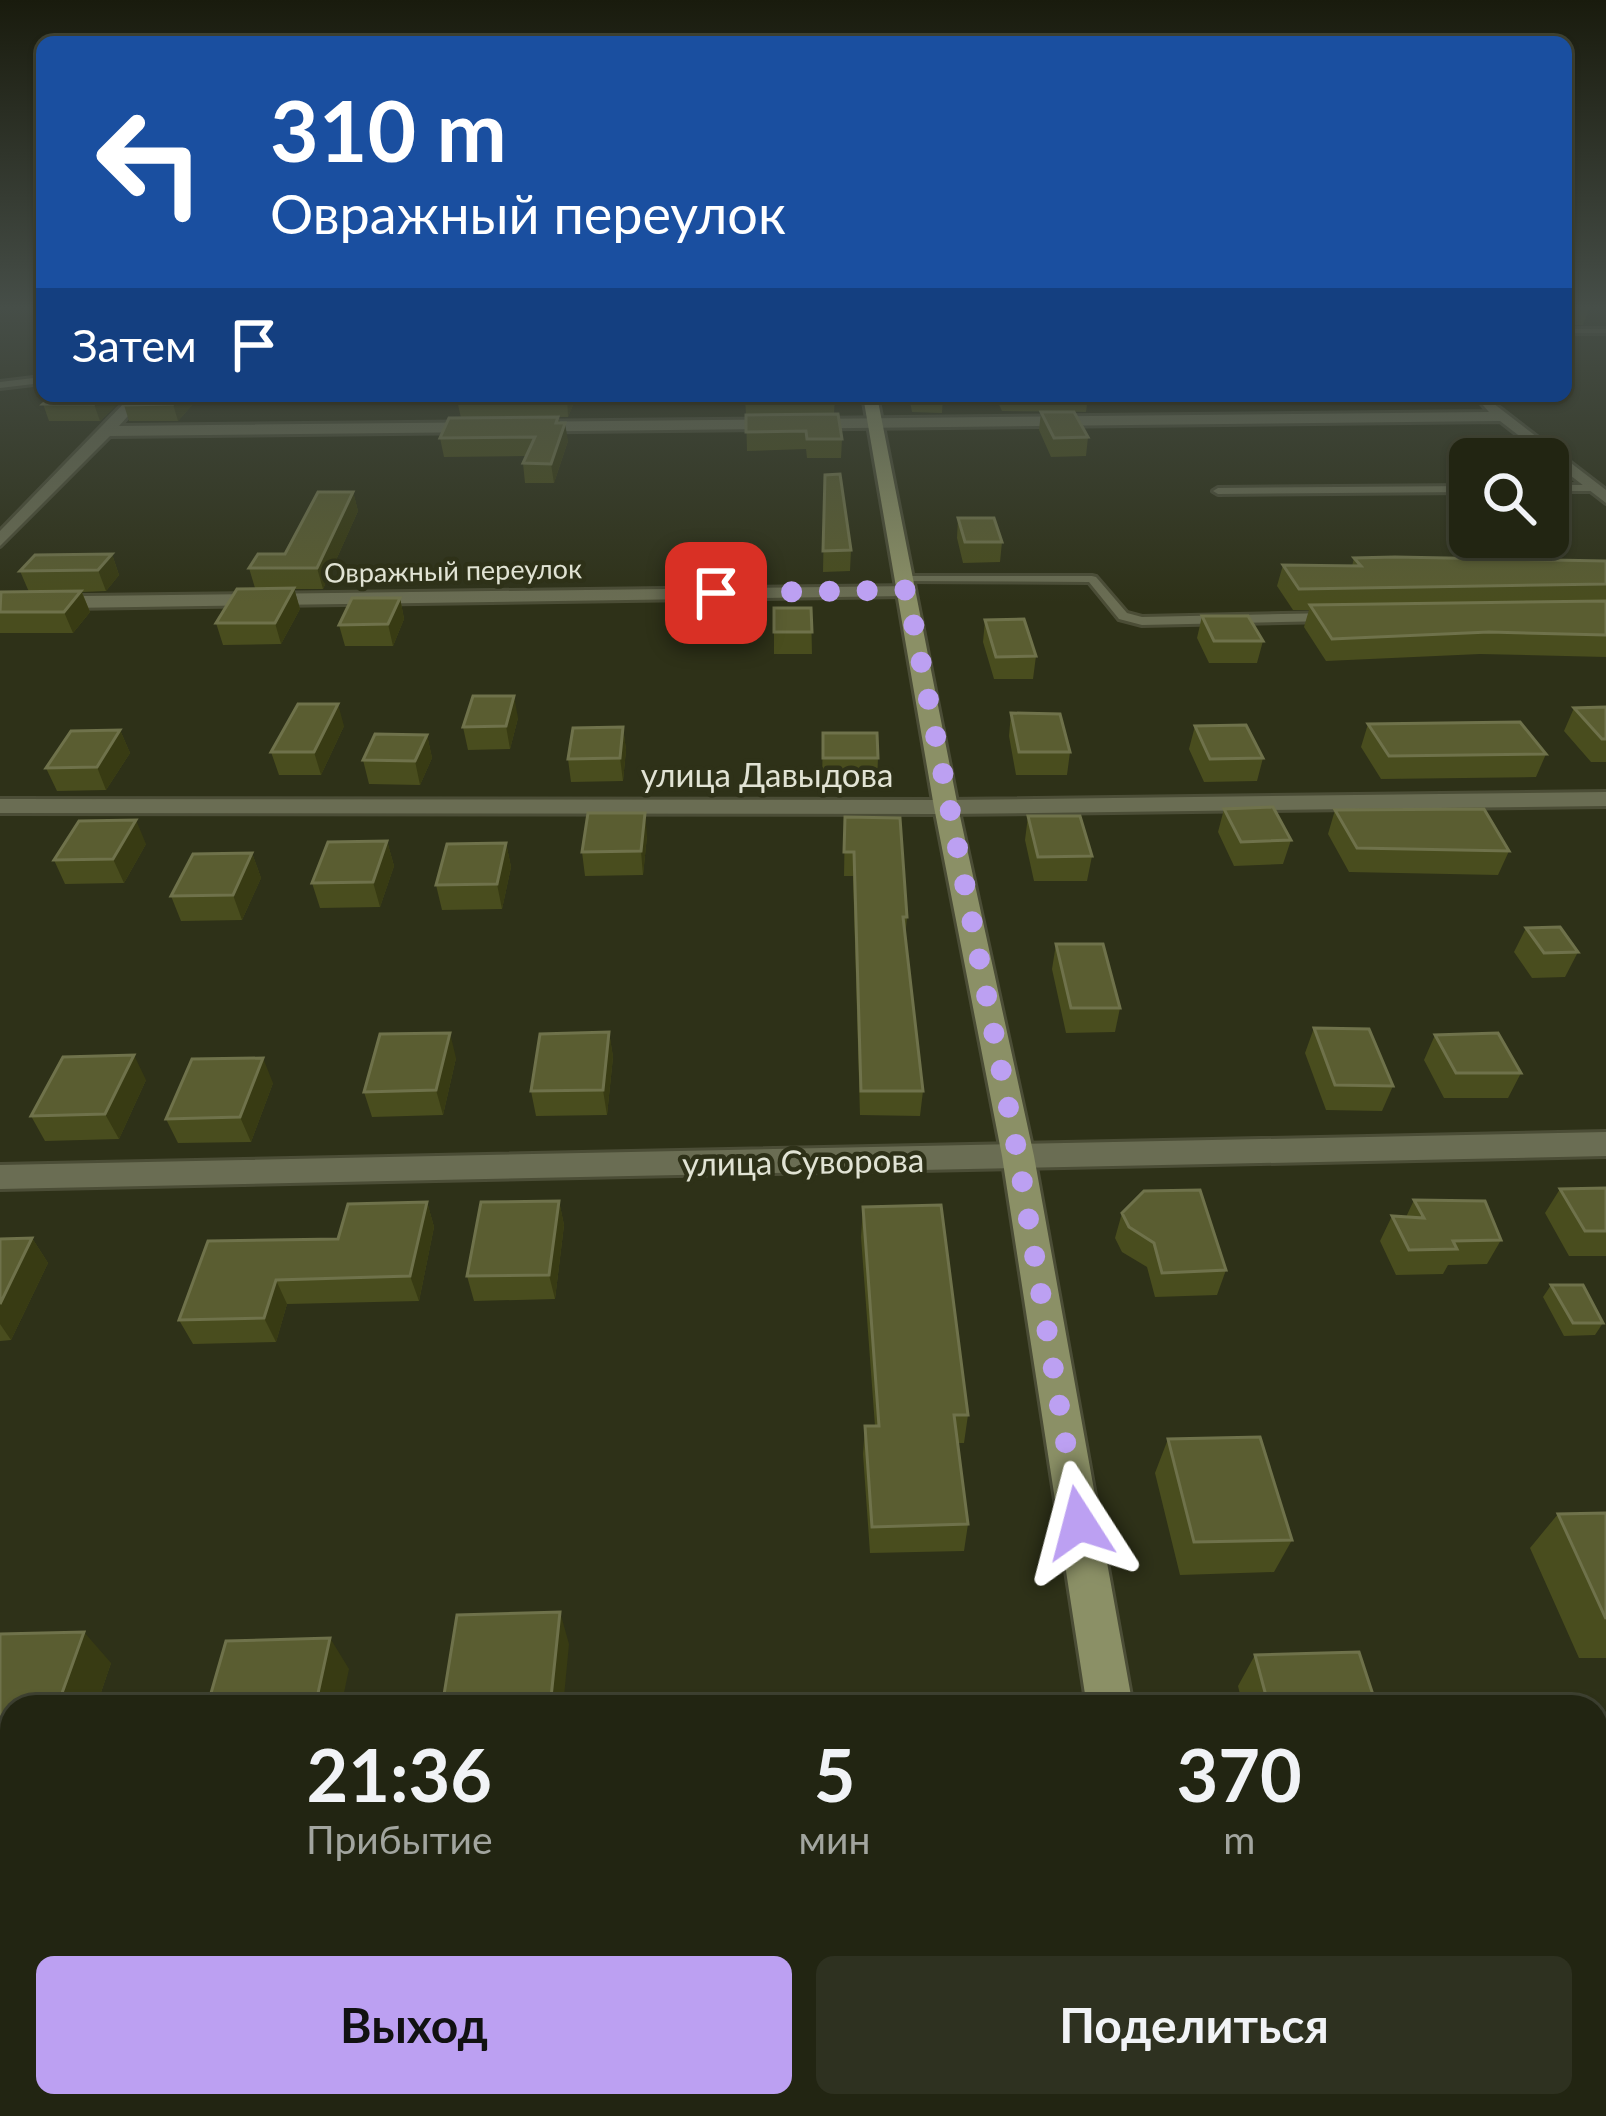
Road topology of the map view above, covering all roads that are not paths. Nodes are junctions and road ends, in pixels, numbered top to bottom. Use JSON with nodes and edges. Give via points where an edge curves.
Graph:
{"nodes":[{"id":1,"x":128,"y":406,"type":"edge"},
{"id":2,"x":1491,"y":406,"type":"edge"},
{"id":3,"x":872,"y":408,"type":"edge"},
{"id":4,"x":1502,"y":416,"type":"junction"},
{"id":5,"x":101,"y":431,"type":"junction"},
{"id":6,"x":1449,"y":489,"type":"edge"},
{"id":7,"x":1569,"y":490,"type":"edge"},
{"id":8,"x":1218,"y":491,"type":"dead end"},
{"id":9,"x":1600,"y":493,"type":"edge"},
{"id":10,"x":0,"y":542,"type":"edge"},
{"id":11,"x":907,"y":585,"type":"junction"},
{"id":12,"x":0,"y":603,"type":"edge"},
{"id":13,"x":1354,"y":617,"type":"edge"},
{"id":14,"x":1606,"y":800,"type":"edge"},
{"id":15,"x":0,"y":806,"type":"edge"},
{"id":16,"x":946,"y":807,"type":"junction"},
{"id":17,"x":1606,"y":1144,"type":"edge"},
{"id":18,"x":1018,"y":1156,"type":"junction"},
{"id":19,"x":0,"y":1177,"type":"edge"},
{"id":20,"x":1108,"y":1695,"type":"edge"}],
"edges":[{"from":1,"to":5,"type":"street"},
{"from":2,"to":4,"type":"street"},
{"from":3,"to":4,"type":"street"},
{"from":3,"to":5,"type":"street"},
{"from":3,"to":11,"type":"street"},
{"from":4,"to":9,"type":"street"},
{"from":5,"to":10,"type":"street"},
{"from":6,"to":8,"type":"lane"},
{"from":7,"to":9,"type":"lane"},
{"from":11,"to":12,"type":"street","name":"Овражный переулок"},
{"from":11,"to":13,"type":"lane","name":"Овражный переулок","via":[[1093,579],[1123,616],[1142,621]]},
{"from":11,"to":16,"type":"street"},
{"from":14,"to":16,"type":"street","name":"улица Давыдова"},
{"from":15,"to":16,"type":"street","name":"улица Давыдова"},
{"from":16,"to":18,"type":"street"},
{"from":17,"to":18,"type":"street","name":"улица Суворова"},
{"from":18,"to":19,"type":"street","name":"улица Суворова"},
{"from":18,"to":20,"type":"street"}]}
